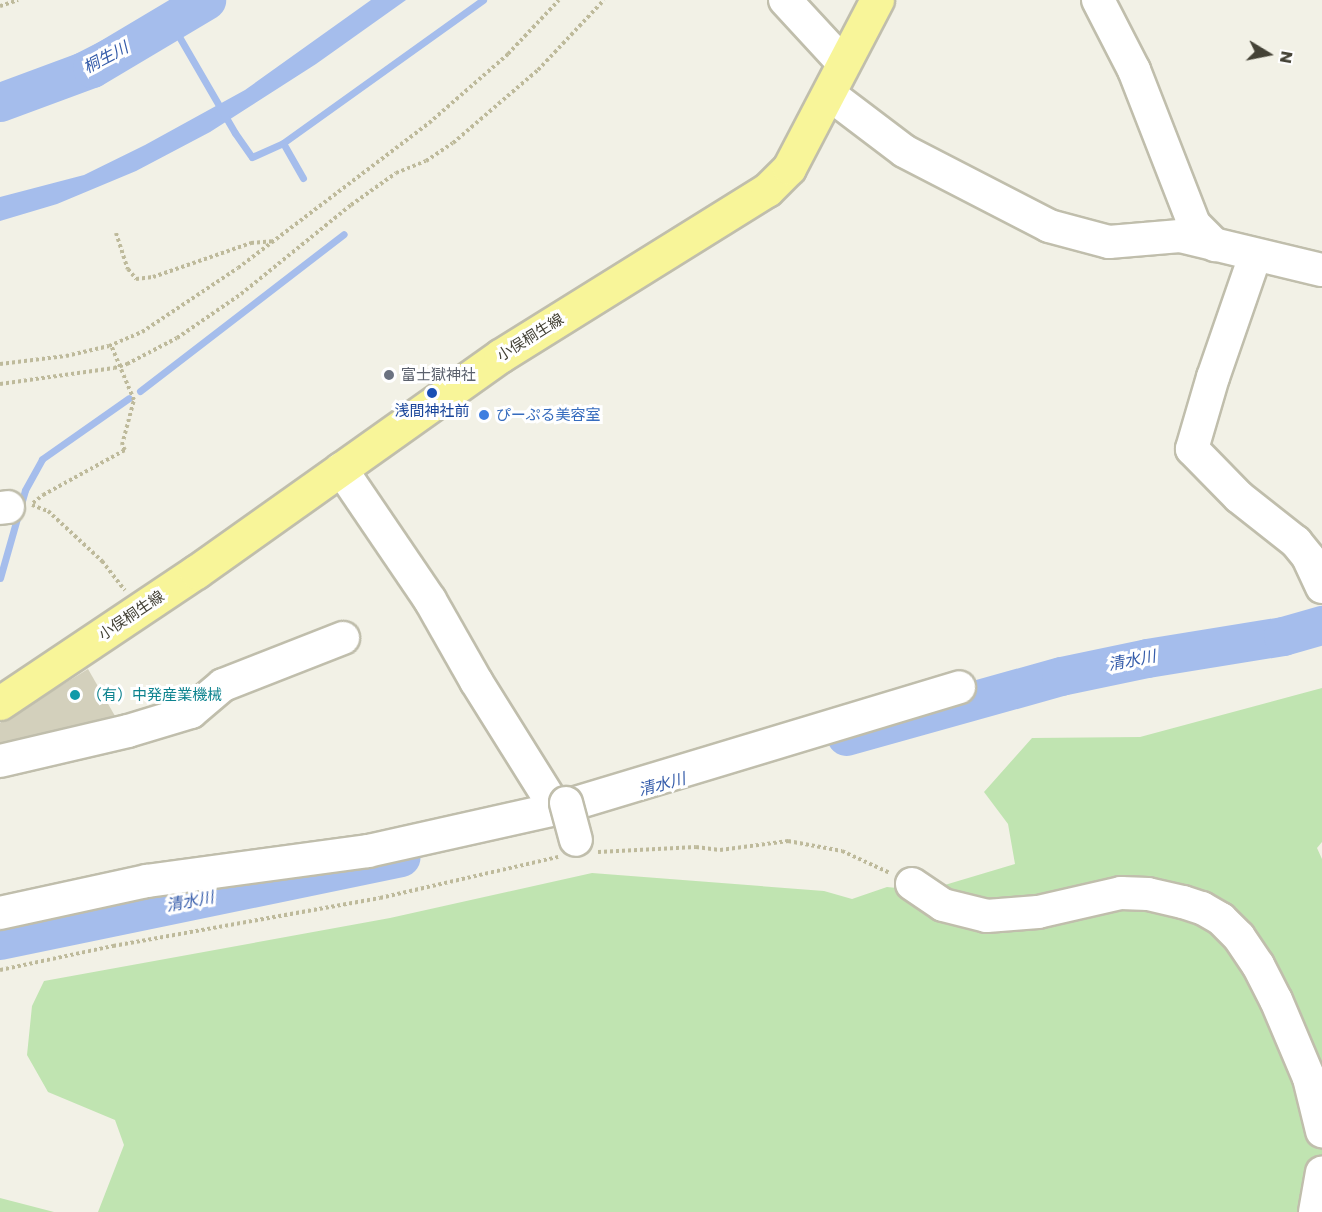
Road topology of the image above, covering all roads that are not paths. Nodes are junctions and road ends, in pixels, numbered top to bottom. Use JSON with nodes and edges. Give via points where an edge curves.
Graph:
{"nodes":[{"id":1,"x":784,"y":0,"type":"edge"},
{"id":2,"x":877,"y":0,"type":"edge"},
{"id":3,"x":1098,"y":0,"type":"edge"},
{"id":4,"x":844,"y":64,"type":"junction"},
{"id":5,"x":829,"y":94,"type":"junction"},
{"id":6,"x":1215,"y":245,"type":"junction"},
{"id":7,"x":1255,"y":256,"type":"junction"},
{"id":8,"x":1322,"y":270,"type":"edge"},
{"id":9,"x":341,"y":469,"type":"junction"},
{"id":10,"x":1322,"y":587,"type":"edge"},
{"id":11,"x":343,"y":638,"type":"dead end"},
{"id":12,"x":959,"y":687,"type":"dead end"},
{"id":13,"x":0,"y":703,"type":"edge"},
{"id":14,"x":0,"y":761,"type":"edge"},
{"id":15,"x":561,"y":806,"type":"junction"},
{"id":16,"x":577,"y":846,"type":"road end"},
{"id":17,"x":912,"y":884,"type":"road end"},
{"id":18,"x":0,"y":913,"type":"edge"},
{"id":19,"x":1322,"y":1131,"type":"edge"},
{"id":20,"x":1322,"y":1173,"type":"edge"},
{"id":21,"x":1315,"y":1212,"type":"edge"}],
"edges":[{"from":1,"to":4,"type":"street"},
{"from":2,"to":4,"type":"main road","name":"小俣桐生線"},
{"from":3,"to":6,"type":"street","via":[[1134,70],[1194,224]]},
{"from":4,"to":5,"type":"main road","name":"小俣桐生線"},
{"from":5,"to":6,"type":"street","via":[[904,151],[1049,226],[1109,242],[1180,236]]},
{"from":5,"to":9,"type":"main road","name":"小俣桐生線","via":[[789,168],[767,190],[500,356]]},
{"from":6,"to":7,"type":"street"},
{"from":7,"to":8,"type":"street"},
{"from":7,"to":10,"type":"street","via":[[1192,449],[1239,497],[1296,542]]},
{"from":9,"to":13,"type":"main road","name":"小俣桐生線"},
{"from":9,"to":15,"type":"street"},
{"from":11,"to":14,"type":"street","via":[[222,685],[190,712]]},
{"from":12,"to":15,"type":"street"},
{"from":15,"to":16,"type":"street","bridge":true},
{"from":15,"to":18,"type":"street","via":[[368,851],[147,881]]},
{"from":17,"to":19,"type":"street","via":[[943,906],[987,916],[1038,912],[1121,893],[1167,898],[1212,914],[1239,937],[1263,974],[1309,1078]]},
{"from":20,"to":21,"type":"street"}]}
